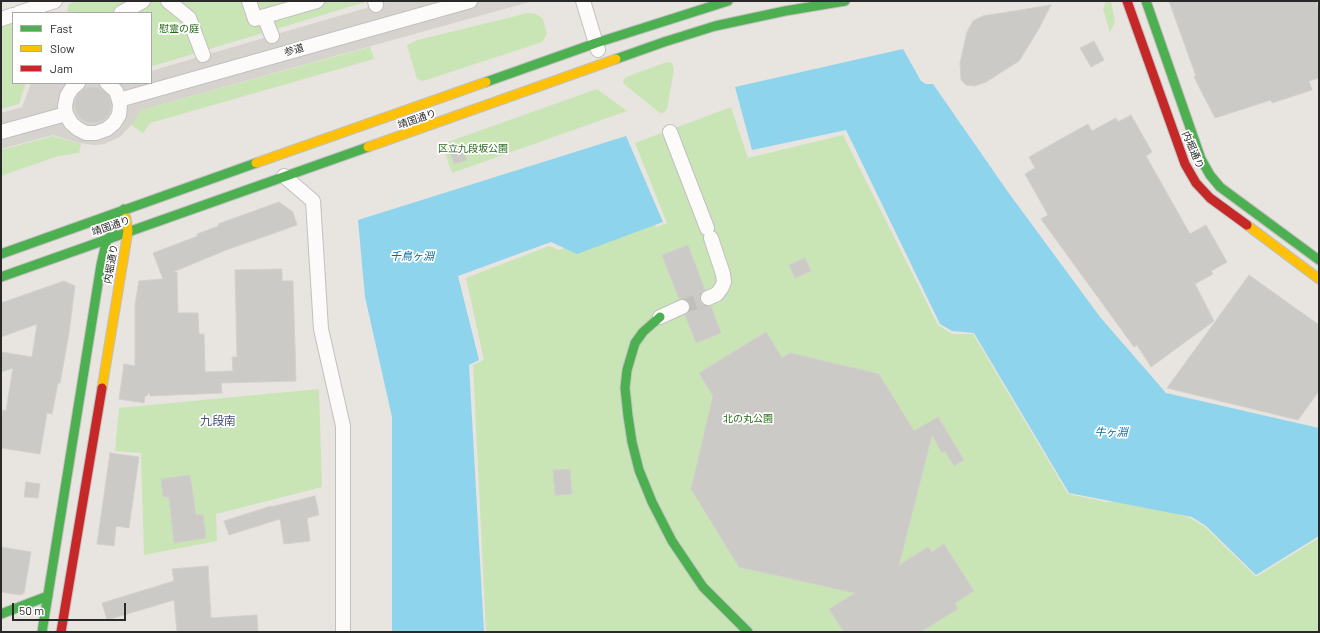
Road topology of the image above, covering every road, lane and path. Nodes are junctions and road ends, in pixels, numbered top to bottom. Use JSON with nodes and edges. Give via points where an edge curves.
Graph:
{"nodes":[{"id":1,"x":55,"y":1,"type":"edge"},
{"id":2,"x":143,"y":1,"type":"edge"},
{"id":3,"x":168,"y":1,"type":"edge"},
{"id":4,"x":249,"y":1,"type":"edge"},
{"id":5,"x":316,"y":1,"type":"edge"},
{"id":6,"x":470,"y":1,"type":"edge"},
{"id":7,"x":584,"y":1,"type":"edge"},
{"id":8,"x":728,"y":1,"type":"edge"},
{"id":9,"x":846,"y":1,"type":"edge"},
{"id":10,"x":1127,"y":1,"type":"edge"},
{"id":11,"x":1146,"y":1,"type":"edge"},
{"id":12,"x":22,"y":12,"type":"edge"},
{"id":13,"x":123,"y":12,"type":"edge"},
{"id":14,"x":12,"y":15,"type":"edge"},
{"id":15,"x":264,"y":16,"type":"junction"},
{"id":16,"x":1,"y":19,"type":"edge"},
{"id":17,"x":272,"y":36,"type":"dead end"},
{"id":18,"x":596,"y":43,"type":"junction"},
{"id":19,"x":204,"y":55,"type":"dead end"},
{"id":20,"x":603,"y":64,"type":"junction"},
{"id":21,"x":77,"y":84,"type":"edge"},
{"id":22,"x":108,"y":84,"type":"edge"},
{"id":23,"x":119,"y":100,"type":"junction"},
{"id":24,"x":66,"y":114,"type":"junction"},
{"id":25,"x":1,"y":132,"type":"edge"},
{"id":26,"x":670,"y":132,"type":"dead end"},
{"id":27,"x":284,"y":176,"type":"junction"},
{"id":28,"x":124,"y":209,"type":"junction"},
{"id":29,"x":128,"y":232,"type":"junction"},
{"id":30,"x":107,"y":239,"type":"junction"},
{"id":31,"x":1,"y":254,"type":"edge"},
{"id":32,"x":58,"y":256,"type":"junction"},
{"id":33,"x":81,"y":256,"type":"dead end"},
{"id":34,"x":1319,"y":260,"type":"edge"},
{"id":35,"x":94,"y":268,"type":"dead end"},
{"id":36,"x":1,"y":277,"type":"edge"},
{"id":37,"x":1319,"y":279,"type":"edge"},
{"id":38,"x":97,"y":289,"type":"junction"},
{"id":39,"x":708,"y":298,"type":"tunnel mouth"},
{"id":40,"x":682,"y":307,"type":"tunnel mouth"},
{"id":41,"x":660,"y":317,"type":"joint"},
{"id":42,"x":48,"y":596,"type":"junction"},
{"id":43,"x":1,"y":614,"type":"edge"},
{"id":44,"x":42,"y":632,"type":"edge"},
{"id":45,"x":61,"y":632,"type":"edge"},
{"id":46,"x":343,"y":632,"type":"edge"},
{"id":47,"x":748,"y":632,"type":"edge"}],
"edges":[{"from":1,"to":12,"type":"street"},
{"from":2,"to":13,"type":"street"},
{"from":3,"to":19,"type":"street","via":[[189,18]]},
{"from":4,"to":15,"type":"street","via":[[255,19]]},
{"from":5,"to":15,"type":"street"},
{"from":6,"to":23,"type":"street","name":"参道"},
{"from":7,"to":18,"type":"street"},
{"from":8,"to":18,"type":"main road","name":"靖国通り"},
{"from":9,"to":20,"type":"main road","name":"靖国通り","via":[[715,26]]},
{"from":10,"to":37,"type":"main road","name":"内堀通り","via":[[1185,164],[1196,183],[1210,198]]},
{"from":11,"to":34,"type":"main road","name":"内堀通り","via":[[1201,159],[1210,175],[1220,187]]},
{"from":14,"to":16,"type":"street"},
{"from":15,"to":17,"type":"street"},
{"from":18,"to":20,"type":"street"},
{"from":18,"to":28,"type":"main road","name":"靖国通り"},
{"from":20,"to":27,"type":"main road","name":"靖国通り"},
{"from":21,"to":24,"type":"street","via":[[67,96]]},
{"from":22,"to":23,"type":"street","via":[[116,91]]},
{"from":23,"to":24,"type":"street","via":[[119,115],[107,130],[101,132],[86,133],[78,129],[70,123]]},
{"from":24,"to":25,"type":"street"},
{"from":26,"to":39,"type":"street","via":[[724,278],[720,290]]},
{"from":27,"to":29,"type":"main road","name":"靖国通り"},
{"from":27,"to":46,"type":"street","via":[[313,201],[321,329],[343,426]]},
{"from":28,"to":29,"type":"main road","name":"内堀通り"},
{"from":28,"to":30,"type":"main road","name":"内堀通り"},
{"from":28,"to":31,"type":"main road","name":"靖国通り"},
{"from":29,"to":30,"type":"main road","name":"靖国通り"},
{"from":29,"to":45,"type":"main road","name":"内堀通り"},
{"from":30,"to":32,"type":"main road","name":"靖国通り"},
{"from":30,"to":38,"type":"main road","name":"内堀通り"},
{"from":32,"to":33,"type":"main road"},
{"from":32,"to":36,"type":"main road","name":"靖国通り"},
{"from":35,"to":38,"type":"main road"},
{"from":38,"to":42,"type":"main road","name":"内堀通り"},
{"from":40,"to":41,"type":"street"},
{"from":41,"to":47,"type":"main road","via":[[635,343],[626,370],[628,416],[639,470],[672,541],[703,587]]},
{"from":42,"to":43,"type":"main road"},
{"from":42,"to":44,"type":"main road","name":"内堀通り"}]}
